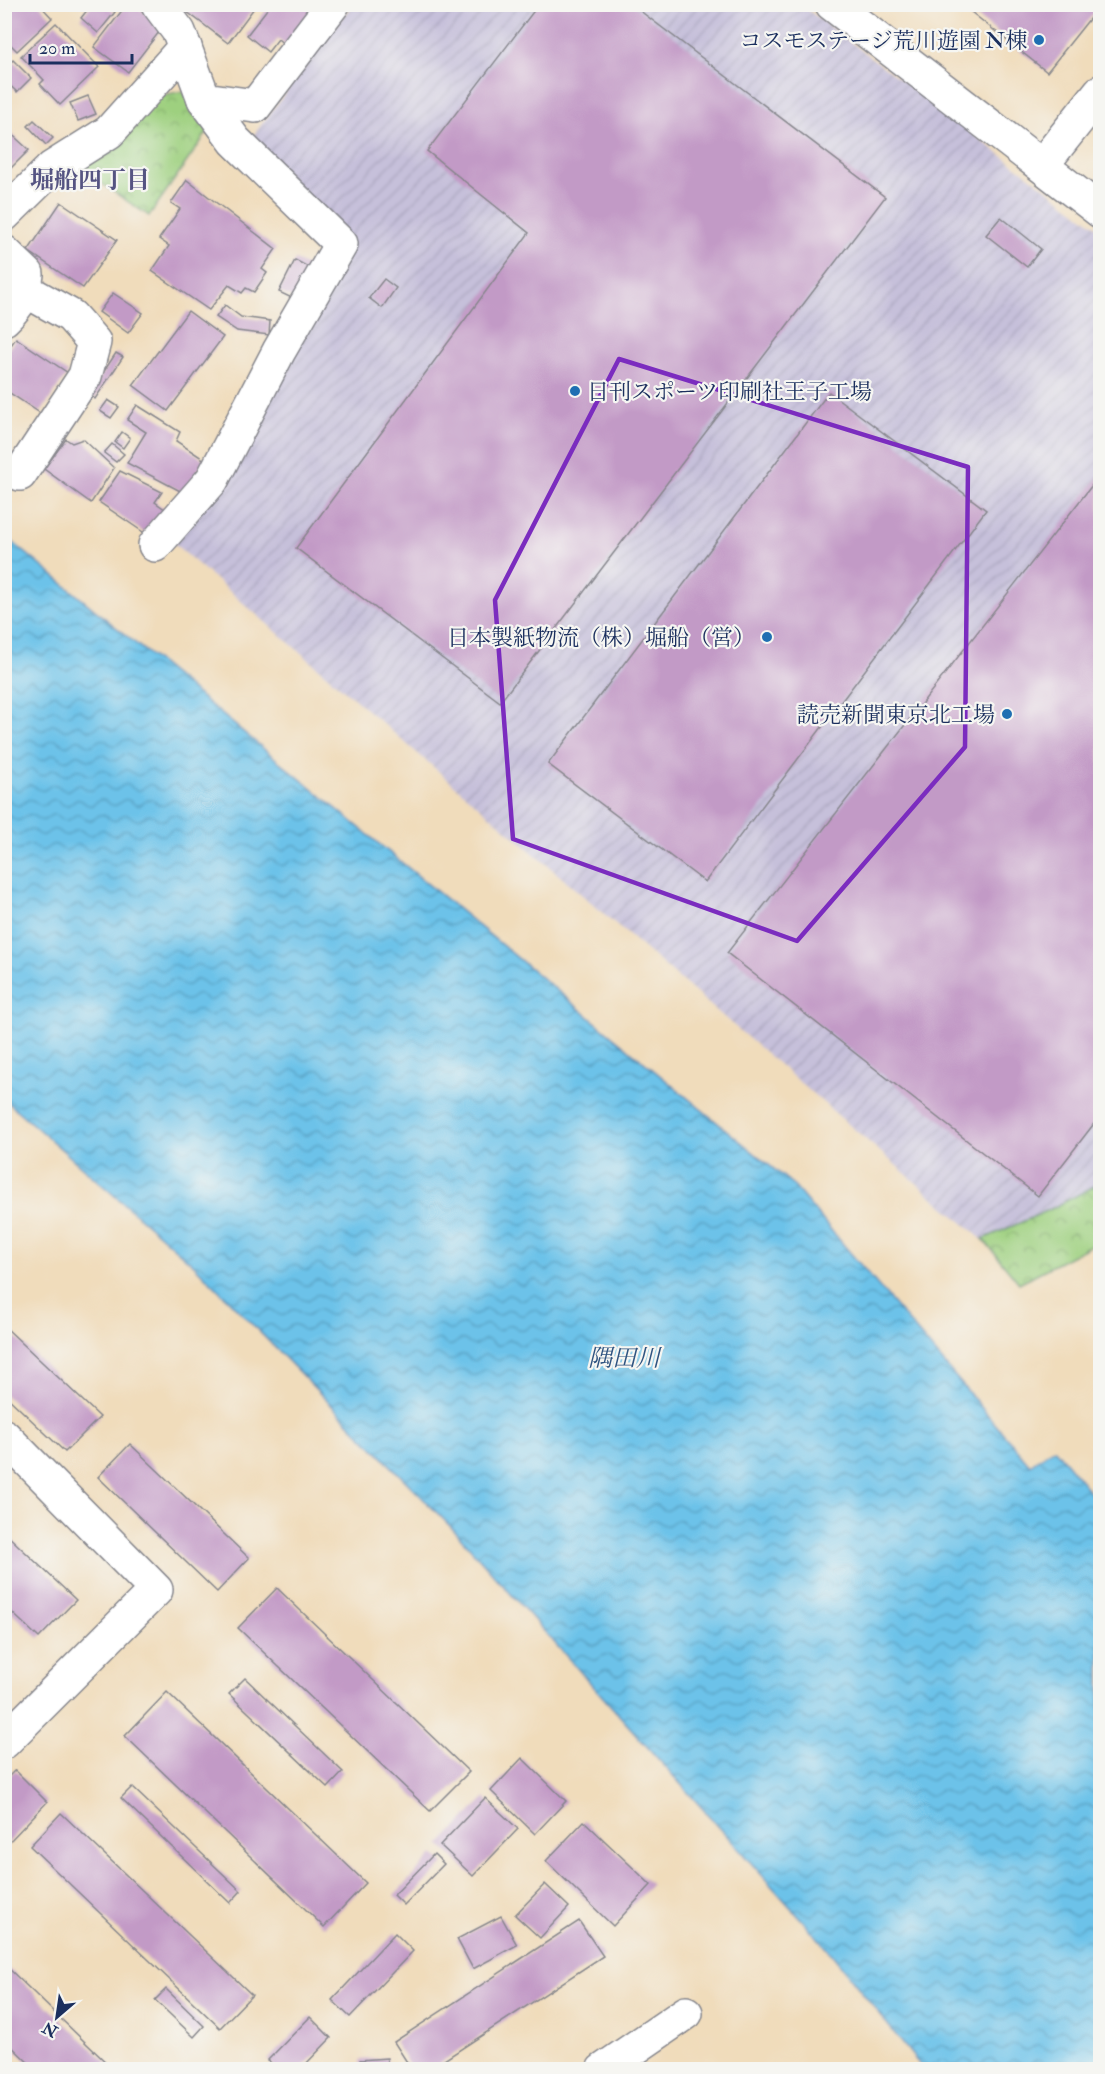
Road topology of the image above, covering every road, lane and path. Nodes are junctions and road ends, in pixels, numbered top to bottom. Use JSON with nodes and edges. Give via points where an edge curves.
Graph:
{"nodes":[{"id":1,"x":158,"y":4,"type":"edge"},
{"id":2,"x":333,"y":4,"type":"edge"},
{"id":3,"x":832,"y":4,"type":"edge"},
{"id":4,"x":185,"y":47,"type":"junction"},
{"id":5,"x":1101,"y":92,"type":"edge"},
{"id":6,"x":204,"y":99,"type":"junction"},
{"id":7,"x":1041,"y":165,"type":"junction"},
{"id":8,"x":1101,"y":211,"type":"edge"},
{"id":9,"x":4,"y":215,"type":"edge"},
{"id":10,"x":4,"y":252,"type":"edge"},
{"id":11,"x":25,"y":290,"type":"junction"},
{"id":12,"x":4,"y":319,"type":"edge"},
{"id":13,"x":20,"y":474,"type":"dead end"},
{"id":14,"x":155,"y":545,"type":"dead end"},
{"id":15,"x":4,"y":1436,"type":"edge"},
{"id":16,"x":4,"y":1742,"type":"edge"},
{"id":17,"x":686,"y":2013,"type":"dead end"},
{"id":18,"x":603,"y":2070,"type":"edge"}],
"edges":[{"from":1,"to":4,"type":"street"},
{"from":2,"to":6,"type":"street","via":[[255,106]]},
{"from":3,"to":7,"type":"street"},
{"from":4,"to":6,"type":"street"},
{"from":4,"to":9,"type":"street","via":[[109,132],[52,168]]},
{"from":5,"to":7,"type":"street"},
{"from":6,"to":14,"type":"street","via":[[235,141],[341,244],[279,351],[212,480]]},
{"from":7,"to":8,"type":"street"},
{"from":10,"to":11,"type":"street","via":[[27,274]]},
{"from":11,"to":12,"type":"street","via":[[18,307]]},
{"from":11,"to":13,"type":"street","via":[[71,316],[94,342],[85,376]]},
{"from":15,"to":16,"type":"street","via":[[156,1590]]},
{"from":17,"to":18,"type":"street"}]}
